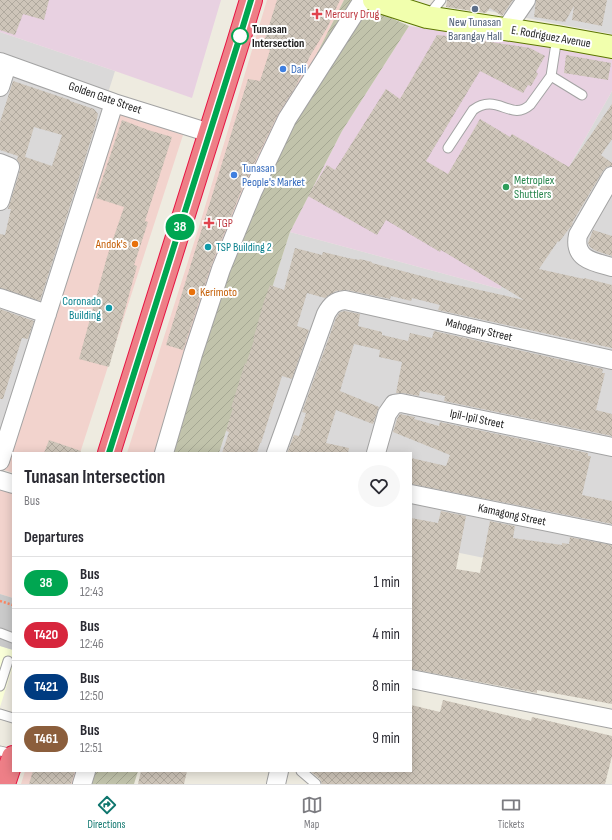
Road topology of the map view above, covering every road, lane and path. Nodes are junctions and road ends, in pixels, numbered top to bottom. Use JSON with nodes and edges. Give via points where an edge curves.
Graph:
{"nodes":[{"id":1,"x":251,"y":0,"type":"edge"},
{"id":2,"x":363,"y":0,"type":"edge"},
{"id":3,"x":374,"y":0,"type":"edge"},
{"id":4,"x":441,"y":0,"type":"edge"},
{"id":5,"x":526,"y":0,"type":"edge"},
{"id":6,"x":427,"y":17,"type":"junction"},
{"id":7,"x":506,"y":29,"type":"junction"},
{"id":8,"x":557,"y":37,"type":"junction"},
{"id":9,"x":612,"y":47,"type":"edge"},
{"id":10,"x":4,"y":63,"type":"edge"},
{"id":11,"x":551,"y":76,"type":"junction"},
{"id":12,"x":0,"y":87,"type":"edge"},
{"id":13,"x":582,"y":95,"type":"dead end"},
{"id":14,"x":114,"y":102,"type":"junction"},
{"id":15,"x":210,"y":133,"type":"junction"},
{"id":16,"x":448,"y":148,"type":"dead end"},
{"id":17,"x":5,"y":165,"type":"edge"},
{"id":18,"x":612,"y":176,"type":"edge"},
{"id":19,"x":0,"y":201,"type":"edge"},
{"id":20,"x":612,"y":267,"type":"edge"},
{"id":21,"x":0,"y":298,"type":"edge"},
{"id":22,"x":47,"y":314,"type":"junction"},
{"id":23,"x":612,"y":360,"type":"edge"},
{"id":24,"x":612,"y":447,"type":"edge"},
{"id":25,"x":109,"y":452,"type":"edge"},
{"id":26,"x":164,"y":452,"type":"edge"},
{"id":27,"x":276,"y":452,"type":"edge"},
{"id":28,"x":376,"y":452,"type":"edge"},
{"id":29,"x":0,"y":461,"type":"edge"},
{"id":30,"x":0,"y":480,"type":"edge"},
{"id":31,"x":12,"y":484,"type":"edge"},
{"id":32,"x":412,"y":494,"type":"edge"},
{"id":33,"x":612,"y":536,"type":"edge"},
{"id":34,"x":0,"y":600,"type":"edge"},
{"id":35,"x":12,"y":605,"type":"edge"},
{"id":36,"x":0,"y":633,"type":"edge"},
{"id":37,"x":12,"y":638,"type":"edge"},
{"id":38,"x":7,"y":660,"type":"edge"},
{"id":39,"x":412,"y":679,"type":"edge"},
{"id":40,"x":0,"y":686,"type":"edge"},
{"id":41,"x":0,"y":714,"type":"edge"},
{"id":42,"x":12,"y":718,"type":"edge"},
{"id":43,"x":612,"y":719,"type":"edge"},
{"id":44,"x":0,"y":751,"type":"edge"},
{"id":45,"x":12,"y":755,"type":"edge"},
{"id":46,"x":12,"y":758,"type":"edge"},
{"id":47,"x":86,"y":772,"type":"edge"},
{"id":48,"x":279,"y":772,"type":"edge"},
{"id":49,"x":302,"y":772,"type":"edge"},
{"id":50,"x":4,"y":784,"type":"edge"},
{"id":51,"x":82,"y":784,"type":"edge"},
{"id":52,"x":276,"y":784,"type":"edge"},
{"id":53,"x":316,"y":784,"type":"edge"}],
"edges":[{"from":1,"to":15,"type":"highway"},
{"from":2,"to":26,"type":"street","via":[[287,118],[252,193],[219,276]]},
{"from":3,"to":6,"type":"street","name":"E. Rodriguez Avenue"},
{"from":4,"to":6,"type":"lane"},
{"from":5,"to":7,"type":"street"},
{"from":6,"to":7,"type":"street","name":"E. Rodriguez Avenue"},
{"from":7,"to":8,"type":"street","name":"E. Rodriguez Avenue"},
{"from":8,"to":9,"type":"street","name":"E. Rodriguez Avenue"},
{"from":8,"to":11,"type":"lane"},
{"from":10,"to":12,"type":"street"},
{"from":10,"to":14,"type":"street","name":"Golden Gate Street"},
{"from":11,"to":13,"type":"lane"},
{"from":11,"to":16,"type":"lane","via":[[530,105],[522,110],[490,103],[478,106]]},
{"from":14,"to":15,"type":"street","name":"Golden Gate Street"},
{"from":14,"to":22,"type":"street"},
{"from":15,"to":25,"type":"highway"},
{"from":17,"to":19,"type":"street"},
{"from":18,"to":20,"type":"street","via":[[578,235],[576,243],[578,252],[585,258]]},
{"from":21,"to":22,"type":"street"},
{"from":22,"to":29,"type":"street"},
{"from":23,"to":27,"type":"street","name":"Mahogany Street","via":[[345,300],[334,303],[326,314]]},
{"from":24,"to":28,"type":"street","name":"Ipil-Ipil Street","via":[[401,403],[394,404],[387,414]]},
{"from":30,"to":31,"type":"street"},
{"from":32,"to":33,"type":"street","name":"Kamagong Street"},
{"from":34,"to":35,"type":"path"},
{"from":36,"to":37,"type":"lane"},
{"from":38,"to":40,"type":"lane"},
{"from":39,"to":43,"type":"street"},
{"from":41,"to":42,"type":"lane"},
{"from":44,"to":45,"type":"lane"},
{"from":46,"to":50,"type":"highway"},
{"from":47,"to":51,"type":"street"},
{"from":48,"to":52,"type":"street"},
{"from":49,"to":53,"type":"lane"}]}
